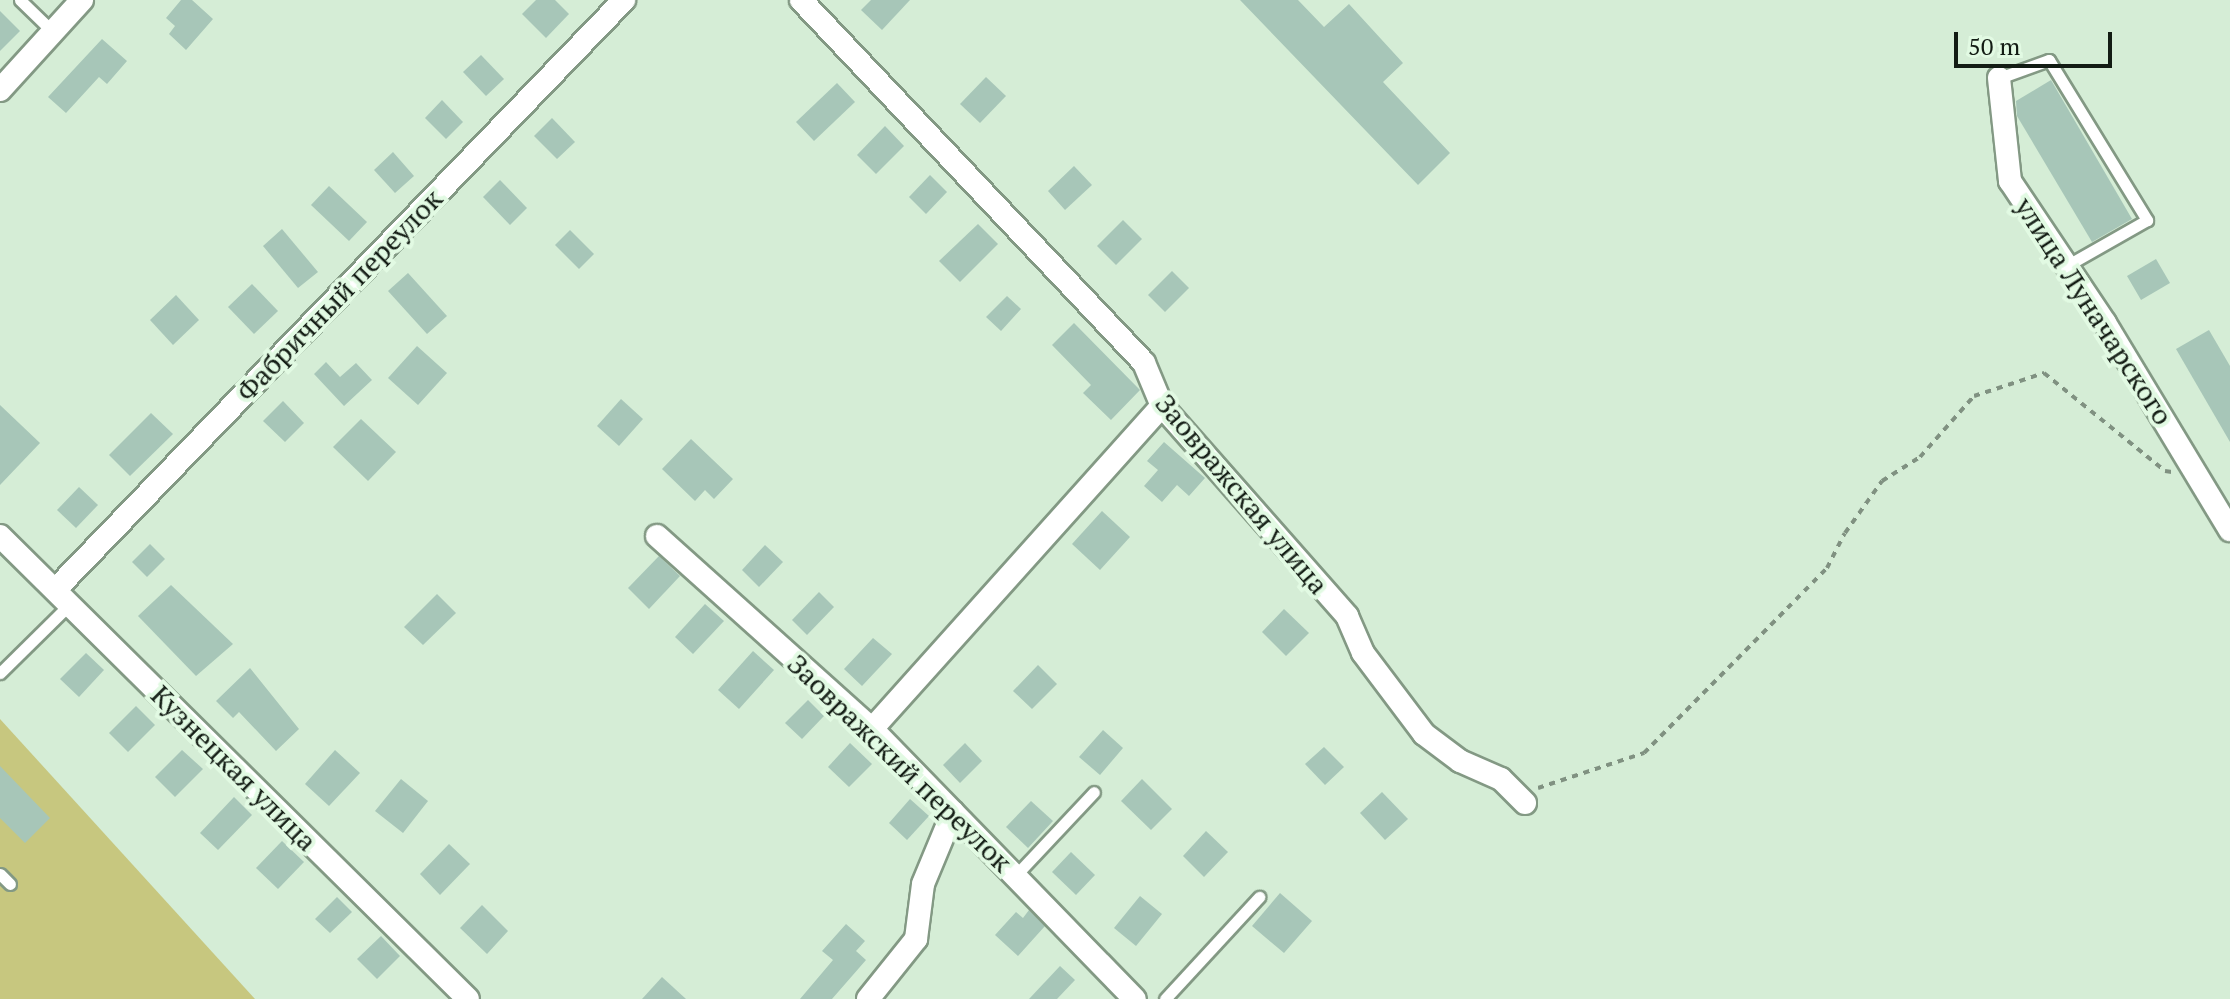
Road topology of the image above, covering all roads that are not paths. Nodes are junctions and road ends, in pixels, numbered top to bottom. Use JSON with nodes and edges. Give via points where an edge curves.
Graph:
{"nodes":[{"id":1,"x":20,"y":0,"type":"edge"},
{"id":2,"x":82,"y":0,"type":"edge"},
{"id":3,"x":624,"y":0,"type":"edge"},
{"id":4,"x":801,"y":0,"type":"edge"},
{"id":5,"x":53,"y":32,"type":"junction"},
{"id":6,"x":1999,"y":78,"type":"joint"},
{"id":7,"x":0,"y":90,"type":"edge"},
{"id":8,"x":2066,"y":266,"type":"junction"},
{"id":9,"x":1162,"y":406,"type":"junction"},
{"id":10,"x":2228,"y":519,"type":"edge"},
{"id":11,"x":0,"y":536,"type":"edge"},
{"id":12,"x":657,"y":536,"type":"dead end"},
{"id":13,"x":62,"y":598,"type":"junction"},
{"id":14,"x":0,"y":673,"type":"edge"},
{"id":15,"x":872,"y":729,"type":"junction"},
{"id":16,"x":1094,"y":792,"type":"dead end"},
{"id":17,"x":1525,"y":803,"type":"road end"},
{"id":18,"x":953,"y":812,"type":"junction"},
{"id":19,"x":0,"y":874,"type":"edge"},
{"id":20,"x":1015,"y":876,"type":"junction"},
{"id":21,"x":10,"y":884,"type":"dead end"},
{"id":22,"x":1259,"y":897,"type":"dead end"},
{"id":23,"x":468,"y":999,"type":"edge"},
{"id":24,"x":868,"y":999,"type":"edge"},
{"id":25,"x":1135,"y":999,"type":"edge"},
{"id":26,"x":1165,"y":999,"type":"edge"}],
"edges":[{"from":1,"to":5,"type":"lane"},
{"from":2,"to":5,"type":"street"},
{"from":3,"to":13,"type":"street","name":"Фабричный переулок"},
{"from":4,"to":9,"type":"street","name":"Заовражская улица","via":[[1144,363]]},
{"from":5,"to":7,"type":"street"},
{"from":6,"to":8,"type":"street","name":"улица Луначарского","via":[[2010,181]]},
{"from":6,"to":8,"type":"lane","via":[[2049,60],[2147,220]]},
{"from":8,"to":10,"type":"street","name":"улица Луначарского"},
{"from":9,"to":15,"type":"street"},
{"from":9,"to":17,"type":"street","name":"Заовражская улица","via":[[1347,616],[1363,653],[1424,734],[1460,761],[1501,779]]},
{"from":11,"to":13,"type":"street","name":"Кузнецкая улица"},
{"from":12,"to":15,"type":"street","name":"Заовражский переулок"},
{"from":13,"to":14,"type":"lane"},
{"from":13,"to":23,"type":"street","name":"Кузнецкая улица"},
{"from":15,"to":18,"type":"street","name":"Заовражский переулок"},
{"from":16,"to":20,"type":"lane"},
{"from":18,"to":20,"type":"street","name":"Заовражский переулок"},
{"from":18,"to":24,"type":"street","via":[[923,884],[916,939]]},
{"from":19,"to":21,"type":"lane"},
{"from":20,"to":25,"type":"street","name":"Заовражский переулок"},
{"from":22,"to":26,"type":"lane"}]}
